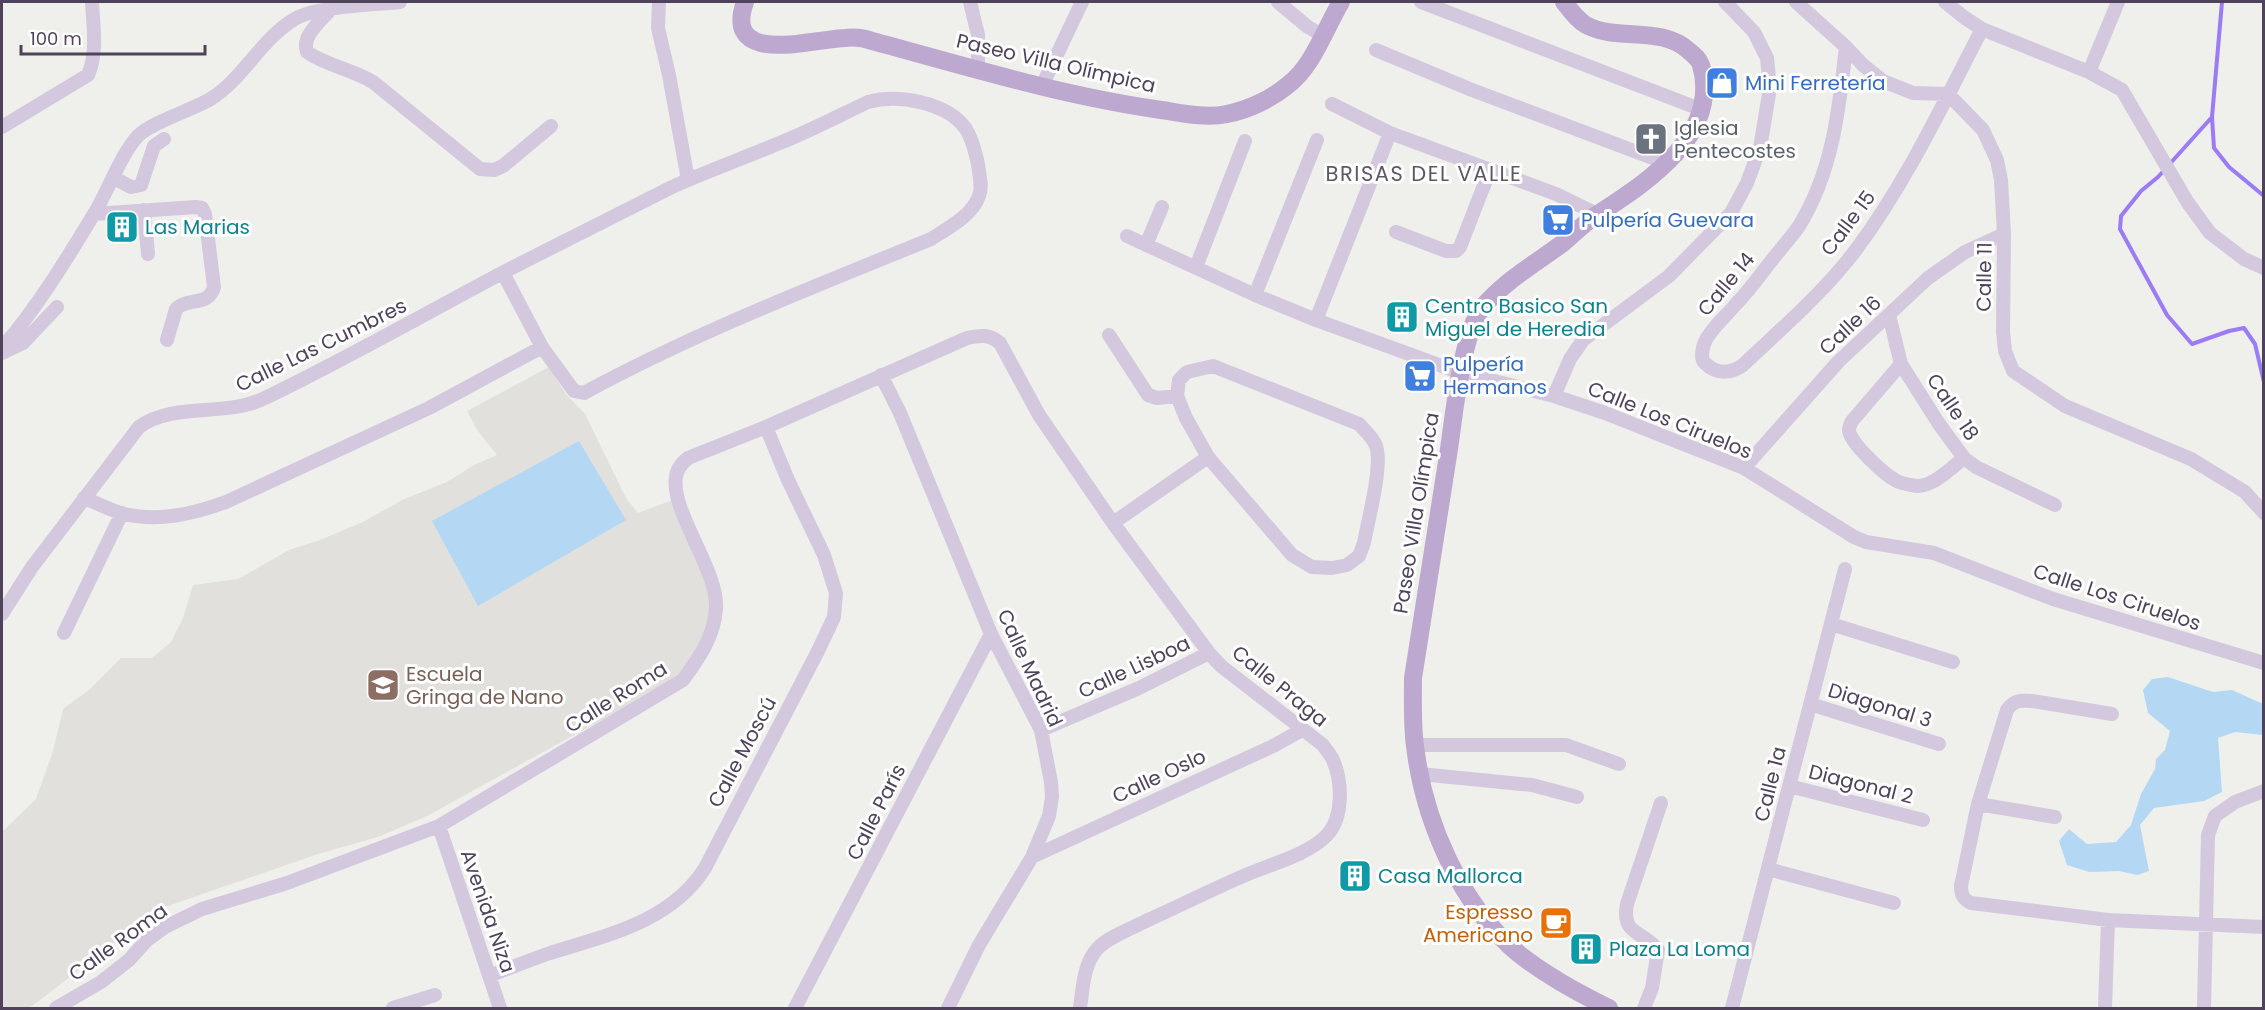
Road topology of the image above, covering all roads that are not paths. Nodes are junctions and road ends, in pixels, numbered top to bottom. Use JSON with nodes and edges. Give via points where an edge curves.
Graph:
{"nodes":[{"id":1,"x":92,"y":2,"type":"edge"},
{"id":2,"x":400,"y":2,"type":"edge"},
{"id":3,"x":659,"y":2,"type":"edge"},
{"id":4,"x":746,"y":2,"type":"edge"},
{"id":5,"x":970,"y":2,"type":"edge"},
{"id":6,"x":1082,"y":2,"type":"edge"},
{"id":7,"x":1278,"y":2,"type":"edge"},
{"id":8,"x":1341,"y":2,"type":"edge"},
{"id":9,"x":1421,"y":2,"type":"edge"},
{"id":10,"x":1564,"y":2,"type":"edge"},
{"id":11,"x":1725,"y":2,"type":"edge"},
{"id":12,"x":1796,"y":2,"type":"edge"},
{"id":13,"x":1945,"y":2,"type":"edge"},
{"id":14,"x":2118,"y":2,"type":"edge"},
{"id":15,"x":330,"y":6,"type":"edge"},
{"id":16,"x":1982,"y":28,"type":"junction"},
{"id":17,"x":1322,"y":35,"type":"junction"},
{"id":18,"x":1846,"y":46,"type":"junction"},
{"id":19,"x":1376,"y":50,"type":"dead end"},
{"id":20,"x":978,"y":70,"type":"junction"},
{"id":21,"x":2089,"y":72,"type":"junction"},
{"id":22,"x":1042,"y":86,"type":"junction"},
{"id":23,"x":1948,"y":94,"type":"junction"},
{"id":24,"x":1332,"y":104,"type":"dead end"},
{"id":25,"x":1701,"y":109,"type":"junction"},
{"id":26,"x":2,"y":126,"type":"edge"},
{"id":27,"x":551,"y":126,"type":"dead end"},
{"id":28,"x":1390,"y":133,"type":"junction"},
{"id":29,"x":164,"y":139,"type":"dead end"},
{"id":30,"x":1317,"y":140,"type":"dead end"},
{"id":31,"x":1245,"y":141,"type":"dead end"},
{"id":32,"x":1666,"y":164,"type":"junction"},
{"id":33,"x":1490,"y":170,"type":"junction"},
{"id":34,"x":114,"y":178,"type":"junction"},
{"id":35,"x":688,"y":180,"type":"junction"},
{"id":36,"x":1162,"y":207,"type":"dead end"},
{"id":37,"x":144,"y":210,"type":"junction"},
{"id":38,"x":94,"y":214,"type":"junction"},
{"id":39,"x":1597,"y":214,"type":"junction"},
{"id":40,"x":1396,"y":232,"type":"dead end"},
{"id":41,"x":2004,"y":234,"type":"junction"},
{"id":42,"x":1127,"y":236,"type":"dead end"},
{"id":43,"x":1146,"y":245,"type":"junction"},
{"id":44,"x":148,"y":254,"type":"dead end"},
{"id":45,"x":1196,"y":267,"type":"junction"},
{"id":46,"x":2264,"y":268,"type":"edge"},
{"id":47,"x":503,"y":273,"type":"junction"},
{"id":48,"x":1256,"y":295,"type":"junction"},
{"id":49,"x":57,"y":307,"type":"dead end"},
{"id":50,"x":1889,"y":315,"type":"junction"},
{"id":51,"x":1316,"y":320,"type":"junction"},
{"id":52,"x":1109,"y":335,"type":"dead end"},
{"id":53,"x":167,"y":340,"type":"dead end"},
{"id":54,"x":1000,"y":342,"type":"joint"},
{"id":55,"x":542,"y":347,"type":"junction"},
{"id":56,"x":1704,"y":347,"type":"joint"},
{"id":57,"x":2,"y":350,"type":"edge"},
{"id":58,"x":1901,"y":364,"type":"junction"},
{"id":59,"x":1461,"y":373,"type":"junction"},
{"id":60,"x":881,"y":375,"type":"junction"},
{"id":61,"x":1178,"y":396,"type":"junction"},
{"id":62,"x":1554,"y":396,"type":"junction"},
{"id":63,"x":766,"y":427,"type":"junction"},
{"id":64,"x":1208,"y":457,"type":"junction"},
{"id":65,"x":1964,"y":458,"type":"junction"},
{"id":66,"x":1744,"y":468,"type":"junction"},
{"id":67,"x":84,"y":498,"type":"junction"},
{"id":68,"x":2055,"y":505,"type":"dead end"},
{"id":69,"x":122,"y":513,"type":"junction"},
{"id":70,"x":2264,"y":513,"type":"edge"},
{"id":71,"x":1113,"y":523,"type":"junction"},
{"id":72,"x":1845,"y":569,"type":"dead end"},
{"id":73,"x":2,"y":614,"type":"edge"},
{"id":74,"x":1831,"y":624,"type":"junction"},
{"id":75,"x":64,"y":633,"type":"dead end"},
{"id":76,"x":991,"y":634,"type":"junction"},
{"id":77,"x":1209,"y":653,"type":"junction"},
{"id":78,"x":1953,"y":662,"type":"dead end"},
{"id":79,"x":2264,"y":663,"type":"edge"},
{"id":80,"x":1810,"y":704,"type":"junction"},
{"id":81,"x":2112,"y":714,"type":"dead end"},
{"id":82,"x":1041,"y":730,"type":"junction"},
{"id":83,"x":1302,"y":730,"type":"junction"},
{"id":84,"x":1939,"y":744,"type":"dead end"},
{"id":85,"x":1415,"y":745,"type":"junction"},
{"id":86,"x":1619,"y":764,"type":"dead end"},
{"id":87,"x":1420,"y":774,"type":"junction"},
{"id":88,"x":1789,"y":786,"type":"junction"},
{"id":89,"x":2264,"y":791,"type":"edge"},
{"id":90,"x":1577,"y":797,"type":"dead end"},
{"id":91,"x":1661,"y":803,"type":"dead end"},
{"id":92,"x":1978,"y":804,"type":"junction"},
{"id":93,"x":2055,"y":817,"type":"dead end"},
{"id":94,"x":1923,"y":820,"type":"dead end"},
{"id":95,"x":439,"y":826,"type":"junction"},
{"id":96,"x":1032,"y":857,"type":"junction"},
{"id":97,"x":1768,"y":869,"type":"junction"},
{"id":98,"x":1894,"y":903,"type":"dead end"},
{"id":99,"x":2108,"y":920,"type":"junction"},
{"id":100,"x":2204,"y":926,"type":"junction"},
{"id":101,"x":2264,"y":927,"type":"edge"},
{"id":102,"x":489,"y":976,"type":"junction"},
{"id":103,"x":435,"y":995,"type":"dead end"},
{"id":104,"x":56,"y":1008,"type":"edge"},
{"id":105,"x":393,"y":1008,"type":"edge"},
{"id":106,"x":500,"y":1008,"type":"edge"},
{"id":107,"x":795,"y":1008,"type":"edge"},
{"id":108,"x":948,"y":1008,"type":"edge"},
{"id":109,"x":1080,"y":1008,"type":"edge"},
{"id":110,"x":1609,"y":1008,"type":"edge"},
{"id":111,"x":1644,"y":1008,"type":"edge"},
{"id":112,"x":1732,"y":1008,"type":"edge"},
{"id":113,"x":2105,"y":1008,"type":"edge"},
{"id":114,"x":2204,"y":1008,"type":"edge"}],
"edges":[{"from":1,"to":26,"type":"street","via":[[92,66],[88,75]]},
{"from":2,"to":15,"type":"street"},
{"from":3,"to":35,"type":"street","via":[[658,28]]},
{"from":4,"to":20,"type":"main road","name":"Paseo Villa Olímpica","via":[[742,26],[748,36],[765,45],[867,39]]},
{"from":5,"to":20,"type":"street","via":[[978,35]]},
{"from":6,"to":22,"type":"street"},
{"from":7,"to":17,"type":"street"},
{"from":8,"to":17,"type":"main road","name":"Paseo Villa Olímpica"},
{"from":9,"to":25,"type":"street"},
{"from":10,"to":25,"type":"main road","name":"Paseo Villa Olímpica","via":[[1585,24],[1607,32],[1662,37],[1686,48],[1701,66]]},
{"from":11,"to":62,"type":"street","via":[[1754,32],[1767,58],[1770,88],[1760,148],[1747,183],[1731,213],[1669,276],[1583,340]]},
{"from":12,"to":18,"type":"street"},
{"from":13,"to":16,"type":"street"},
{"from":14,"to":21,"type":"street"},
{"from":15,"to":27,"type":"street","via":[[308,37],[308,52],[320,61],[372,82],[480,169],[503,166]]},
{"from":15,"to":34,"type":"street","via":[[294,19],[210,99],[140,134]]},
{"from":16,"to":21,"type":"street"},
{"from":16,"to":23,"type":"street","name":"Calle 15"},
{"from":17,"to":22,"type":"main road","name":"Paseo Villa Olímpica","via":[[1310,62],[1287,86],[1259,103],[1226,114],[1194,115]]},
{"from":18,"to":23,"type":"street","via":[[1863,65],[1897,88],[1913,93]]},
{"from":18,"to":56,"type":"street","name":"Calle 14","via":[[1833,146],[1812,202],[1744,296],[1709,335]]},
{"from":19,"to":32,"type":"street"},
{"from":20,"to":22,"type":"main road","name":"Paseo Villa Olímpica"},
{"from":21,"to":46,"type":"street","via":[[2122,90],[2188,203],[2210,233],[2244,259]]},
{"from":23,"to":41,"type":"street","name":"Calle 11","via":[[1983,130],[1997,160]]},
{"from":23,"to":56,"type":"street","name":"Calle 15","via":[[1885,208],[1854,253],[1798,313],[1734,372],[1705,364]]},
{"from":24,"to":28,"type":"street"},
{"from":25,"to":32,"type":"main road","name":"Paseo Villa Olímpica","via":[[1690,137]]},
{"from":28,"to":33,"type":"street"},
{"from":28,"to":51,"type":"street"},
{"from":29,"to":34,"type":"street","via":[[154,146],[141,185],[131,187]]},
{"from":30,"to":48,"type":"street"},
{"from":31,"to":45,"type":"street"},
{"from":32,"to":39,"type":"main road","name":"Paseo Villa Olímpica","via":[[1645,184]]},
{"from":33,"to":39,"type":"street"},
{"from":33,"to":40,"type":"street","via":[[1460,247],[1446,251]]},
{"from":34,"to":38,"type":"street"},
{"from":35,"to":47,"type":"street","name":"Calle Las Cumbres"},
{"from":35,"to":55,"type":"street","name":"Calle Las Cumbres","via":[[779,144],[868,102],[895,98],[957,119],[975,151],[981,187],[971,209],[931,239],[716,327],[643,360],[584,393],[574,391]]},
{"from":36,"to":43,"type":"street"},
{"from":37,"to":38,"type":"street"},
{"from":37,"to":44,"type":"street"},
{"from":37,"to":53,"type":"street","via":[[196,207],[205,214],[212,295],[179,306]]},
{"from":38,"to":57,"type":"street"},
{"from":39,"to":59,"type":"main road","name":"Paseo Villa Olímpica","via":[[1482,308],[1474,323]]},
{"from":41,"to":50,"type":"street","name":"Calle 16","via":[[1965,252],[1928,278]]},
{"from":41,"to":70,"type":"street","name":"Calle 11","via":[[2003,332],[2013,371],[2065,406],[2191,459],[2245,492]]},
{"from":42,"to":43,"type":"street","name":"Calle Los Ciruelos"},
{"from":43,"to":45,"type":"street","name":"Calle Los Ciruelos"},
{"from":45,"to":48,"type":"street","name":"Calle Los Ciruelos"},
{"from":47,"to":55,"type":"street","name":"Calle Las Cumbres"},
{"from":47,"to":67,"type":"street","name":"Calle Las Cumbres","via":[[261,400],[238,408],[150,418],[138,426]]},
{"from":48,"to":51,"type":"street","name":"Calle Los Ciruelos"},
{"from":49,"to":57,"type":"street","via":[[23,343]]},
{"from":50,"to":58,"type":"street","name":"Calle 18"},
{"from":50,"to":66,"type":"street","name":"Calle 16","via":[[1838,362]]},
{"from":51,"to":59,"type":"street","name":"Calle Los Ciruelos"},
{"from":52,"to":61,"type":"street","via":[[1148,395]]},
{"from":54,"to":60,"type":"street","name":"Calle Roma","via":[[992,336],[967,338]]},
{"from":54,"to":71,"type":"street","name":"Calle Praga","via":[[1039,415]]},
{"from":55,"to":69,"type":"street","via":[[429,408],[226,501],[164,518]]},
{"from":58,"to":65,"type":"street","name":"Calle 18"},
{"from":58,"to":65,"type":"street","via":[[1852,421],[1851,437],[1881,471],[1906,484],[1931,483]]},
{"from":59,"to":62,"type":"street","name":"Calle Los Ciruelos"},
{"from":59,"to":85,"type":"main road","name":"Paseo Villa Olímpica","via":[[1413,678]]},
{"from":60,"to":63,"type":"street","name":"Calle Roma"},
{"from":60,"to":76,"type":"street","name":"Calle Madrid"},
{"from":61,"to":64,"type":"street"},
{"from":61,"to":64,"type":"street","via":[[1179,380],[1187,372],[1213,366],[1359,424],[1376,444],[1378,460],[1359,556],[1347,565],[1332,568],[1312,567],[1292,555]]},
{"from":62,"to":66,"type":"street","name":"Calle Los Ciruelos"},
{"from":63,"to":95,"type":"street","name":"Calle Roma","via":[[688,458],[679,466],[675,478],[678,498],[710,576],[717,606],[714,628],[683,680]]},
{"from":63,"to":102,"type":"street","name":"Calle Moscú","via":[[824,555],[836,593],[834,617],[818,651],[694,885],[664,911],[634,925]]},
{"from":64,"to":71,"type":"street"},
{"from":65,"to":68,"type":"street","name":"Calle 18"},
{"from":66,"to":79,"type":"street","name":"Calle Los Ciruelos","via":[[1866,542],[1934,553],[2053,599]]},
{"from":67,"to":69,"type":"street"},
{"from":67,"to":73,"type":"street","name":"Calle Las Cumbres"},
{"from":69,"to":75,"type":"street"},
{"from":71,"to":77,"type":"street","name":"Calle Praga"},
{"from":72,"to":74,"type":"street","name":"Calle 1a"},
{"from":74,"to":78,"type":"street"},
{"from":74,"to":80,"type":"street","name":"Calle 1a"},
{"from":76,"to":82,"type":"street","name":"Calle Madrid"},
{"from":76,"to":107,"type":"street","name":"Calle París"},
{"from":77,"to":82,"type":"street","name":"Calle Lisboa"},
{"from":77,"to":83,"type":"street","name":"Calle Praga"},
{"from":80,"to":84,"type":"street","name":"Diagonal 3"},
{"from":80,"to":88,"type":"street","name":"Calle 1a"},
{"from":81,"to":92,"type":"street","via":[[2032,701],[2013,702],[2007,710]]},
{"from":82,"to":96,"type":"street","name":"Calle Madrid","via":[[1052,797]]},
{"from":83,"to":96,"type":"street","name":"Calle Oslo"},
{"from":83,"to":109,"type":"street","name":"Calle Praga","via":[[1323,745],[1333,760],[1339,784],[1336,820],[1327,835],[1303,851],[1242,876],[1099,946],[1086,971]]},
{"from":85,"to":86,"type":"street","via":[[1566,745]]},
{"from":85,"to":87,"type":"main road","name":"Paseo Villa Olímpica"},
{"from":87,"to":90,"type":"street","via":[[1532,785]]},
{"from":87,"to":110,"type":"main road","name":"Paseo Villa Olímpica","via":[[1445,853],[1478,912],[1520,954],[1569,988]]},
{"from":88,"to":94,"type":"street","name":"Diagonal 2"},
{"from":88,"to":97,"type":"street","name":"Calle 1a"},
{"from":89,"to":100,"type":"street","via":[[2235,802],[2215,816],[2208,835]]},
{"from":91,"to":111,"type":"street","via":[[1625,916],[1634,932],[1658,950],[1652,988]]},
{"from":92,"to":93,"type":"street"},
{"from":92,"to":99,"type":"street","via":[[1961,886],[1964,899]]},
{"from":95,"to":102,"type":"street","name":"Avenida Niza"},
{"from":95,"to":104,"type":"street","name":"Calle Roma","via":[[287,883],[202,909],[165,927],[101,982]]},
{"from":96,"to":108,"type":"street","name":"Calle Madrid","via":[[979,945]]},
{"from":97,"to":98,"type":"street"},
{"from":97,"to":112,"type":"street","name":"Calle 1a"},
{"from":99,"to":100,"type":"street"},
{"from":99,"to":113,"type":"street"},
{"from":100,"to":101,"type":"street"},
{"from":100,"to":114,"type":"street"},
{"from":102,"to":106,"type":"street","name":"Avenida Niza"},
{"from":103,"to":105,"type":"street"}]}
